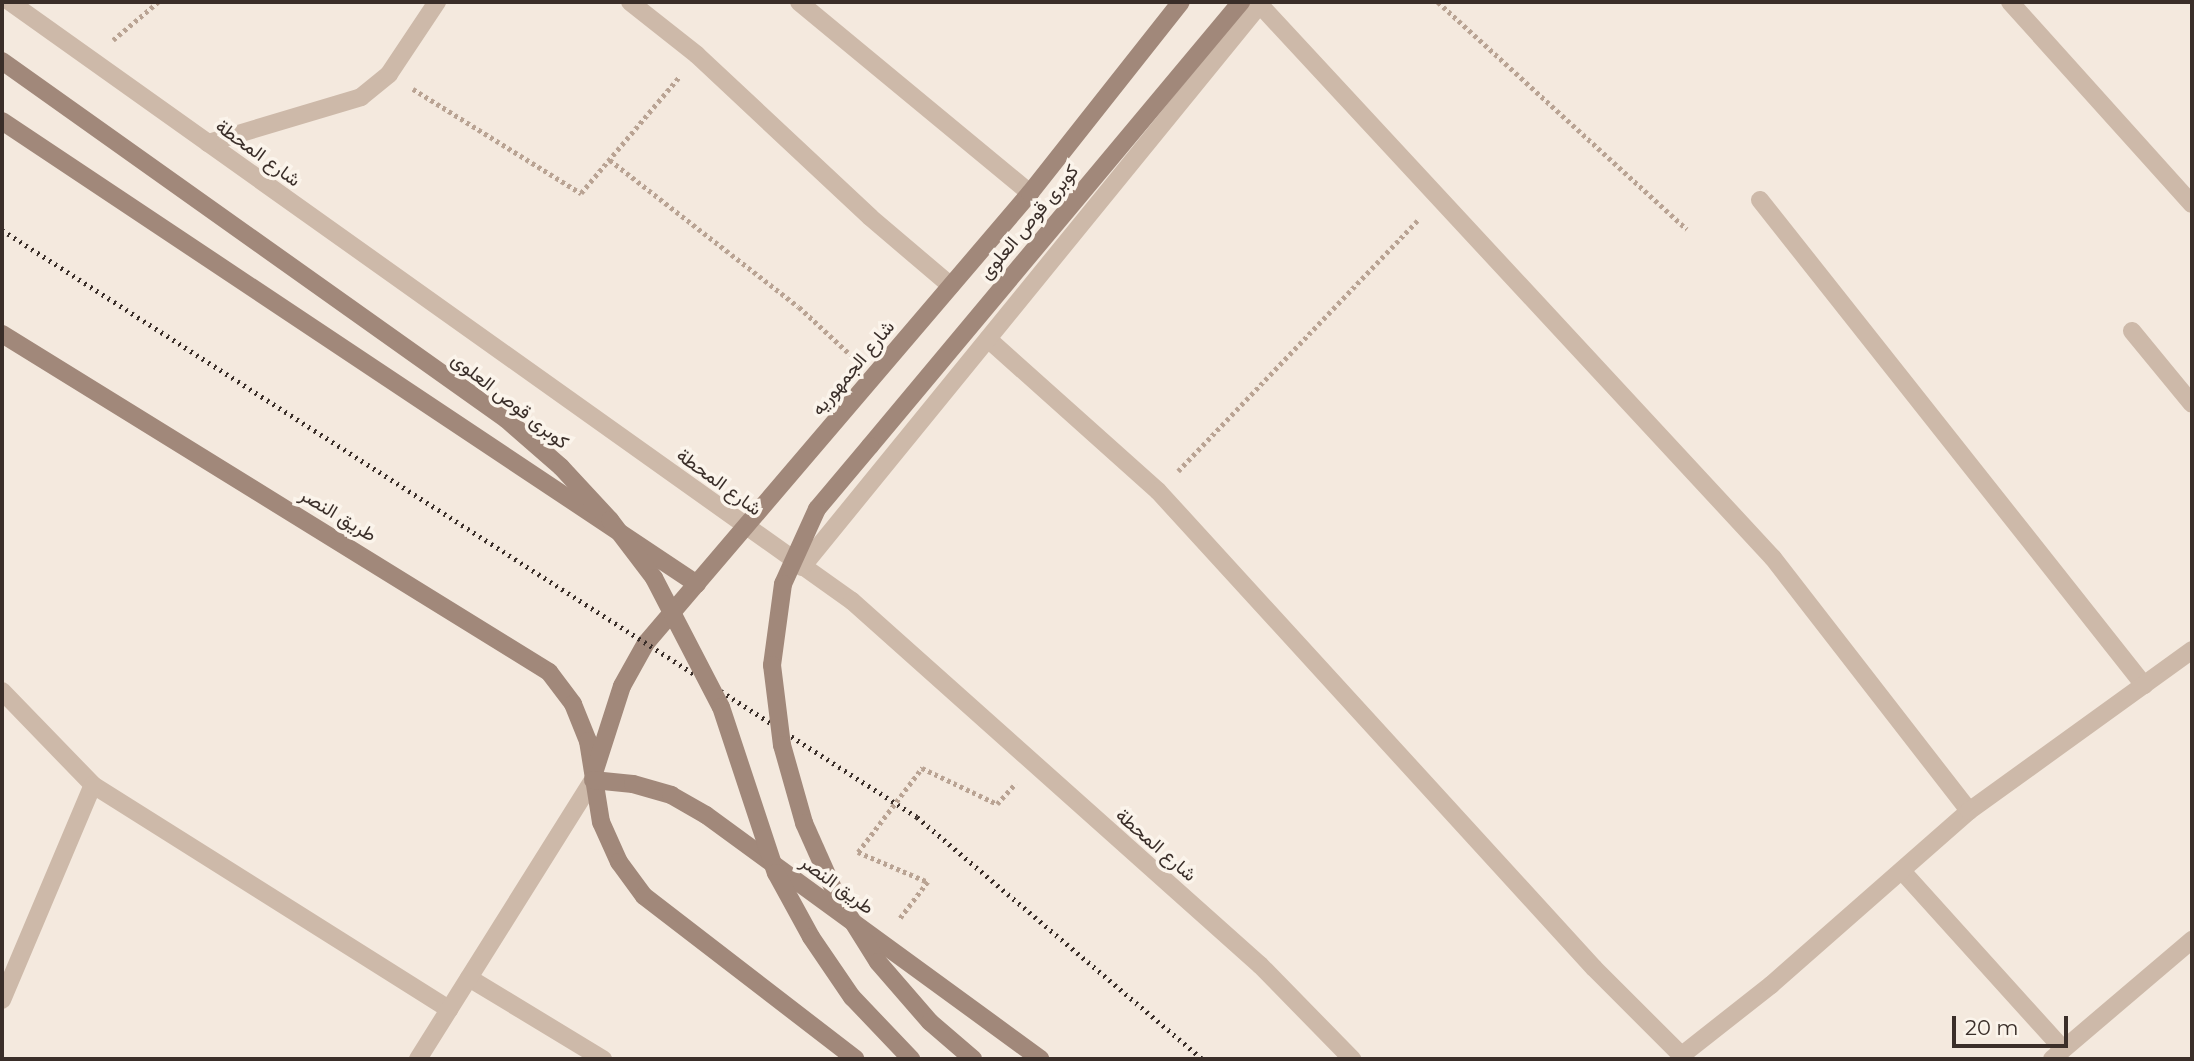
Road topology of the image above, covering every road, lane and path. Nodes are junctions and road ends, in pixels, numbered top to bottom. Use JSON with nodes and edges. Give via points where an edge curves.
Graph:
{"nodes":[{"id":1,"x":10,"y":2,"type":"edge"},
{"id":2,"x":158,"y":2,"type":"edge"},
{"id":3,"x":437,"y":2,"type":"edge"},
{"id":4,"x":630,"y":2,"type":"edge"},
{"id":5,"x":799,"y":2,"type":"edge"},
{"id":6,"x":1181,"y":2,"type":"edge"},
{"id":7,"x":1241,"y":2,"type":"edge"},
{"id":8,"x":1438,"y":2,"type":"edge"},
{"id":9,"x":2010,"y":2,"type":"edge"},
{"id":10,"x":1261,"y":3,"type":"edge"},
{"id":11,"x":697,"y":55,"type":"junction"},
{"id":12,"x":90,"y":59,"type":"junction"},
{"id":13,"x":2,"y":61,"type":"edge"},
{"id":14,"x":389,"y":74,"type":"junction"},
{"id":15,"x":2,"y":121,"type":"edge"},
{"id":16,"x":208,"y":143,"type":"junction"},
{"id":17,"x":610,"y":160,"type":"junction"},
{"id":18,"x":1030,"y":193,"type":"junction"},
{"id":19,"x":1438,"y":199,"type":"junction"},
{"id":20,"x":1760,"y":200,"type":"dead end"},
{"id":21,"x":2192,"y":204,"type":"edge"},
{"id":22,"x":1686,"y":229,"type":"dead end"},
{"id":23,"x":951,"y":286,"type":"junction"},
{"id":24,"x":2132,"y":331,"type":"dead end"},
{"id":25,"x":2,"y":334,"type":"edge"},
{"id":26,"x":988,"y":339,"type":"junction"},
{"id":27,"x":874,"y":377,"type":"junction"},
{"id":28,"x":2192,"y":404,"type":"edge"},
{"id":29,"x":1158,"y":492,"type":"junction"},
{"id":30,"x":745,"y":526,"type":"junction"},
{"id":31,"x":802,"y":567,"type":"junction"},
{"id":32,"x":697,"y":584,"type":"junction"},
{"id":33,"x":2192,"y":650,"type":"edge"},
{"id":34,"x":2144,"y":685,"type":"junction"},
{"id":35,"x":2,"y":691,"type":"edge"},
{"id":36,"x":593,"y":780,"type":"junction"},
{"id":37,"x":93,"y":785,"type":"junction"},
{"id":38,"x":997,"y":804,"type":"dead end"},
{"id":39,"x":1969,"y":811,"type":"junction"},
{"id":40,"x":1902,"y":871,"type":"junction"},
{"id":41,"x":2192,"y":940,"type":"edge"},
{"id":42,"x":882,"y":943,"type":"junction"},
{"id":43,"x":469,"y":978,"type":"junction"},
{"id":44,"x":2,"y":1000,"type":"edge"},
{"id":45,"x":449,"y":1009,"type":"junction"},
{"id":46,"x":2057,"y":1054,"type":"edge"},
{"id":47,"x":1683,"y":1057,"type":"edge"},
{"id":48,"x":418,"y":1059,"type":"edge"},
{"id":49,"x":603,"y":1059,"type":"edge"},
{"id":50,"x":856,"y":1059,"type":"edge"},
{"id":51,"x":911,"y":1059,"type":"edge"},
{"id":52,"x":973,"y":1059,"type":"edge"},
{"id":53,"x":1041,"y":1059,"type":"edge"},
{"id":54,"x":1352,"y":1059,"type":"edge"}],
"edges":[{"from":1,"to":12,"type":"street","name":"شارع المحطة"},
{"from":2,"to":12,"type":"path"},
{"from":3,"to":14,"type":"street"},
{"from":4,"to":11,"type":"street"},
{"from":5,"to":18,"type":"street"},
{"from":6,"to":18,"type":"street","name":"شارع الجمهوريه"},
{"from":7,"to":52,"type":"street","name":"كوبرى قوص العلوى","bridge":true,"via":[[817,509],[783,584],[772,664],[782,745],[804,823],[836,895],[878,962],[930,1022]]},
{"from":8,"to":22,"type":"path"},
{"from":9,"to":21,"type":"street"},
{"from":10,"to":19,"type":"street"},
{"from":10,"to":26,"type":"street"},
{"from":11,"to":17,"type":"path"},
{"from":11,"to":23,"type":"street"},
{"from":12,"to":16,"type":"street","name":"شارع المحطة"},
{"from":13,"to":51,"type":"street","name":"كوبرى قوص العلوى","bridge":true,"via":[[506,419],[561,467],[610,520],[654,578],[721,707],[776,873],[805,927],[852,998]]},
{"from":14,"to":16,"type":"street","via":[[360,97]]},
{"from":14,"to":17,"type":"path","via":[[581,192]]},
{"from":15,"to":32,"type":"street"},
{"from":16,"to":30,"type":"street","name":"شارع المحطة"},
{"from":17,"to":27,"type":"path","via":[[799,307]]},
{"from":18,"to":23,"type":"street","name":"شارع الجمهوريه"},
{"from":19,"to":29,"type":"path"},
{"from":19,"to":39,"type":"street","via":[[1773,558]]},
{"from":20,"to":34,"type":"street"},
{"from":23,"to":27,"type":"street","name":"شارع الجمهوريه"},
{"from":24,"to":28,"type":"street"},
{"from":25,"to":36,"type":"street","name":"طريق النصر","via":[[549,672],[573,704],[587,741]]},
{"from":26,"to":29,"type":"street"},
{"from":26,"to":31,"type":"street"},
{"from":27,"to":30,"type":"street","name":"شارع الجمهوريه"},
{"from":29,"to":47,"type":"street","via":[[1594,968]]},
{"from":30,"to":31,"type":"street","name":"شارع المحطة"},
{"from":30,"to":32,"type":"street","name":"شارع الجمهوريه"},
{"from":31,"to":54,"type":"street","name":"شارع المحطة","via":[[886,628],[1032,765],[1260,965]]},
{"from":32,"to":36,"type":"street","name":"شارع الجمهوريه","via":[[646,643],[622,686]]},
{"from":33,"to":34,"type":"street"},
{"from":34,"to":39,"type":"street"},
{"from":35,"to":37,"type":"street"},
{"from":36,"to":42,"type":"street","name":"طريق النصر","via":[[633,784],[671,795],[706,815]]},
{"from":36,"to":43,"type":"street"},
{"from":36,"to":50,"type":"street","name":"طريق النصر","via":[[601,822],[619,862],[644,896]]},
{"from":37,"to":44,"type":"street"},
{"from":37,"to":45,"type":"street"},
{"from":38,"to":42,"type":"path","bridge":true,"via":[[922,768],[858,852],[928,882]]},
{"from":39,"to":40,"type":"street"},
{"from":40,"to":46,"type":"street"},
{"from":40,"to":47,"type":"street"},
{"from":41,"to":46,"type":"street"},
{"from":42,"to":53,"type":"street","name":"طريق النصر"},
{"from":43,"to":45,"type":"street"},
{"from":43,"to":49,"type":"street"},
{"from":45,"to":48,"type":"street"}]}
